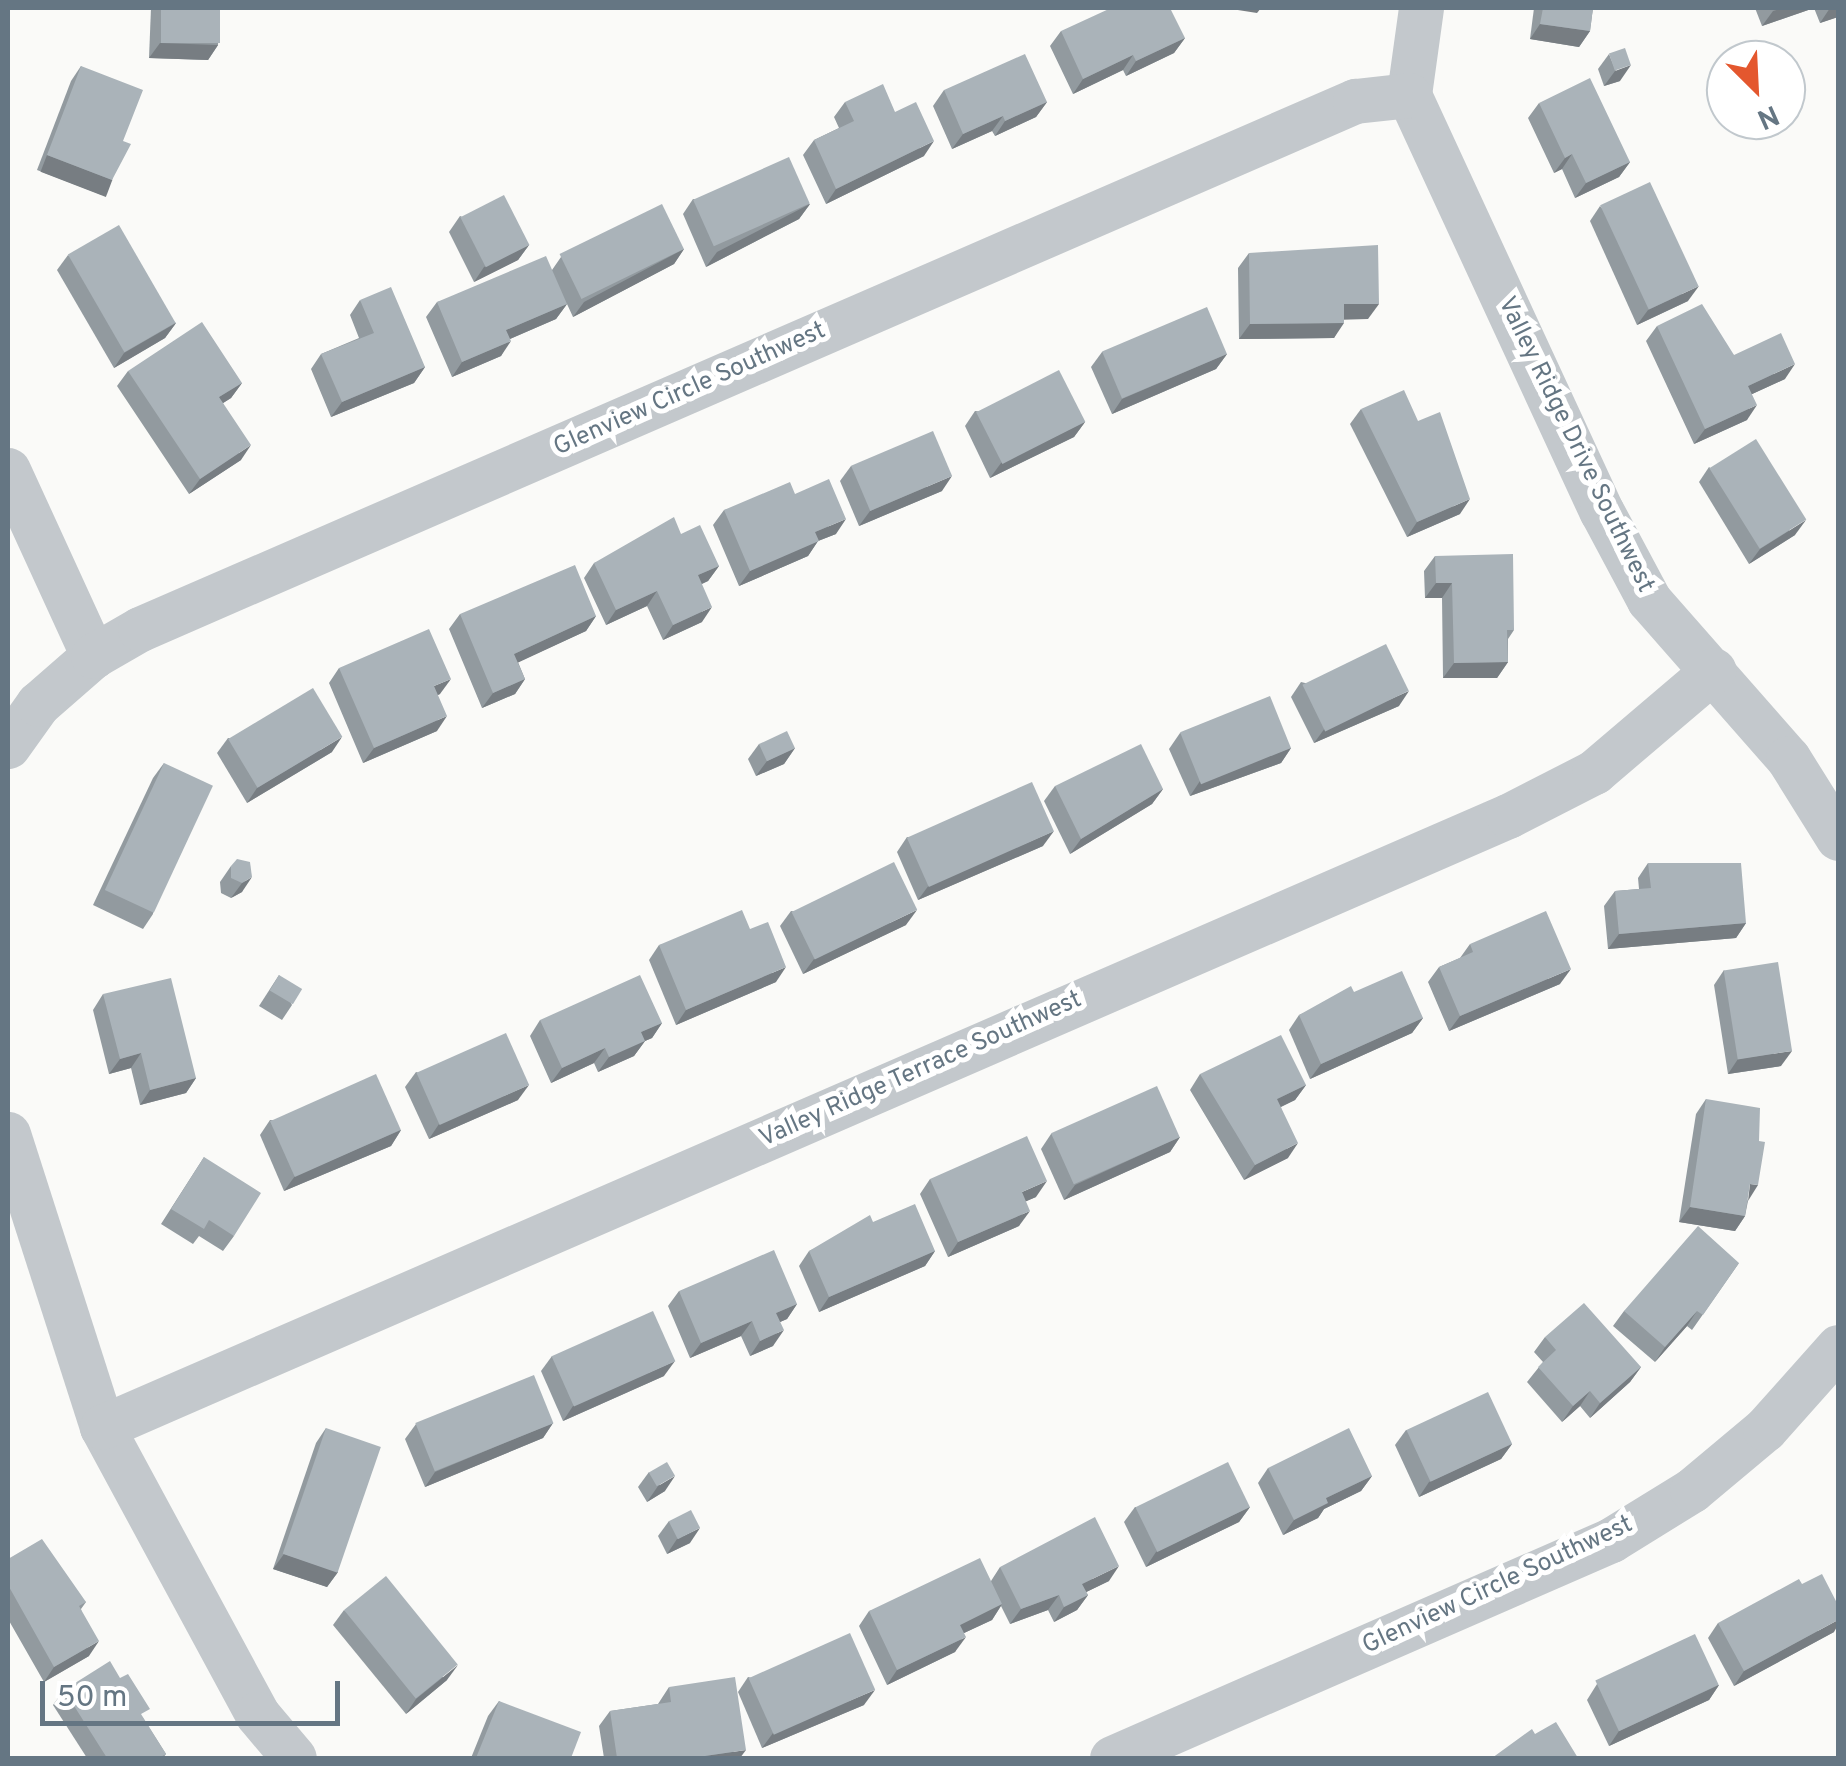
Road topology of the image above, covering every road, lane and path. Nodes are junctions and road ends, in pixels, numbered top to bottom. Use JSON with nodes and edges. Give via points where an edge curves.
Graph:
{"nodes":[{"id":1,"x":1421,"y":8,"type":"edge"},
{"id":2,"x":1409,"y":95,"type":"junction"},
{"id":3,"x":8,"y":470,"type":"edge"},
{"id":4,"x":93,"y":656,"type":"junction"},
{"id":5,"x":1714,"y":670,"type":"junction"},
{"id":6,"x":8,"y":746,"type":"edge"},
{"id":7,"x":1838,"y":838,"type":"edge"},
{"id":8,"x":8,"y":1134,"type":"edge"},
{"id":9,"x":1838,"y":1347,"type":"edge"},
{"id":10,"x":102,"y":1427,"type":"junction"},
{"id":11,"x":294,"y":1758,"type":"edge"},
{"id":12,"x":1112,"y":1758,"type":"edge"}],
"edges":[{"from":1,"to":2,"type":"street"},
{"from":2,"to":4,"type":"street","name":"Glenview Circle Southwest","via":[[1355,100],[140,629]]},
{"from":2,"to":5,"type":"street","name":"Valley Ridge Drive Southwest","via":[[1612,530],[1650,600]]},
{"from":3,"to":4,"type":"street"},
{"from":4,"to":6,"type":"street","name":"Glenview Circle Southwest","via":[[38,704]]},
{"from":5,"to":7,"type":"street","name":"Valley Ridge Drive Southwest","via":[[1788,758]]},
{"from":5,"to":10,"type":"street","name":"Valley Ridge Terrace Southwest","via":[[1594,772],[1508,816]]},
{"from":8,"to":10,"type":"street"},
{"from":9,"to":12,"type":"street","name":"Glenview Circle Southwest","via":[[1765,1430],[1692,1490],[1611,1540]]},
{"from":10,"to":11,"type":"street","via":[[257,1714]]}]}
